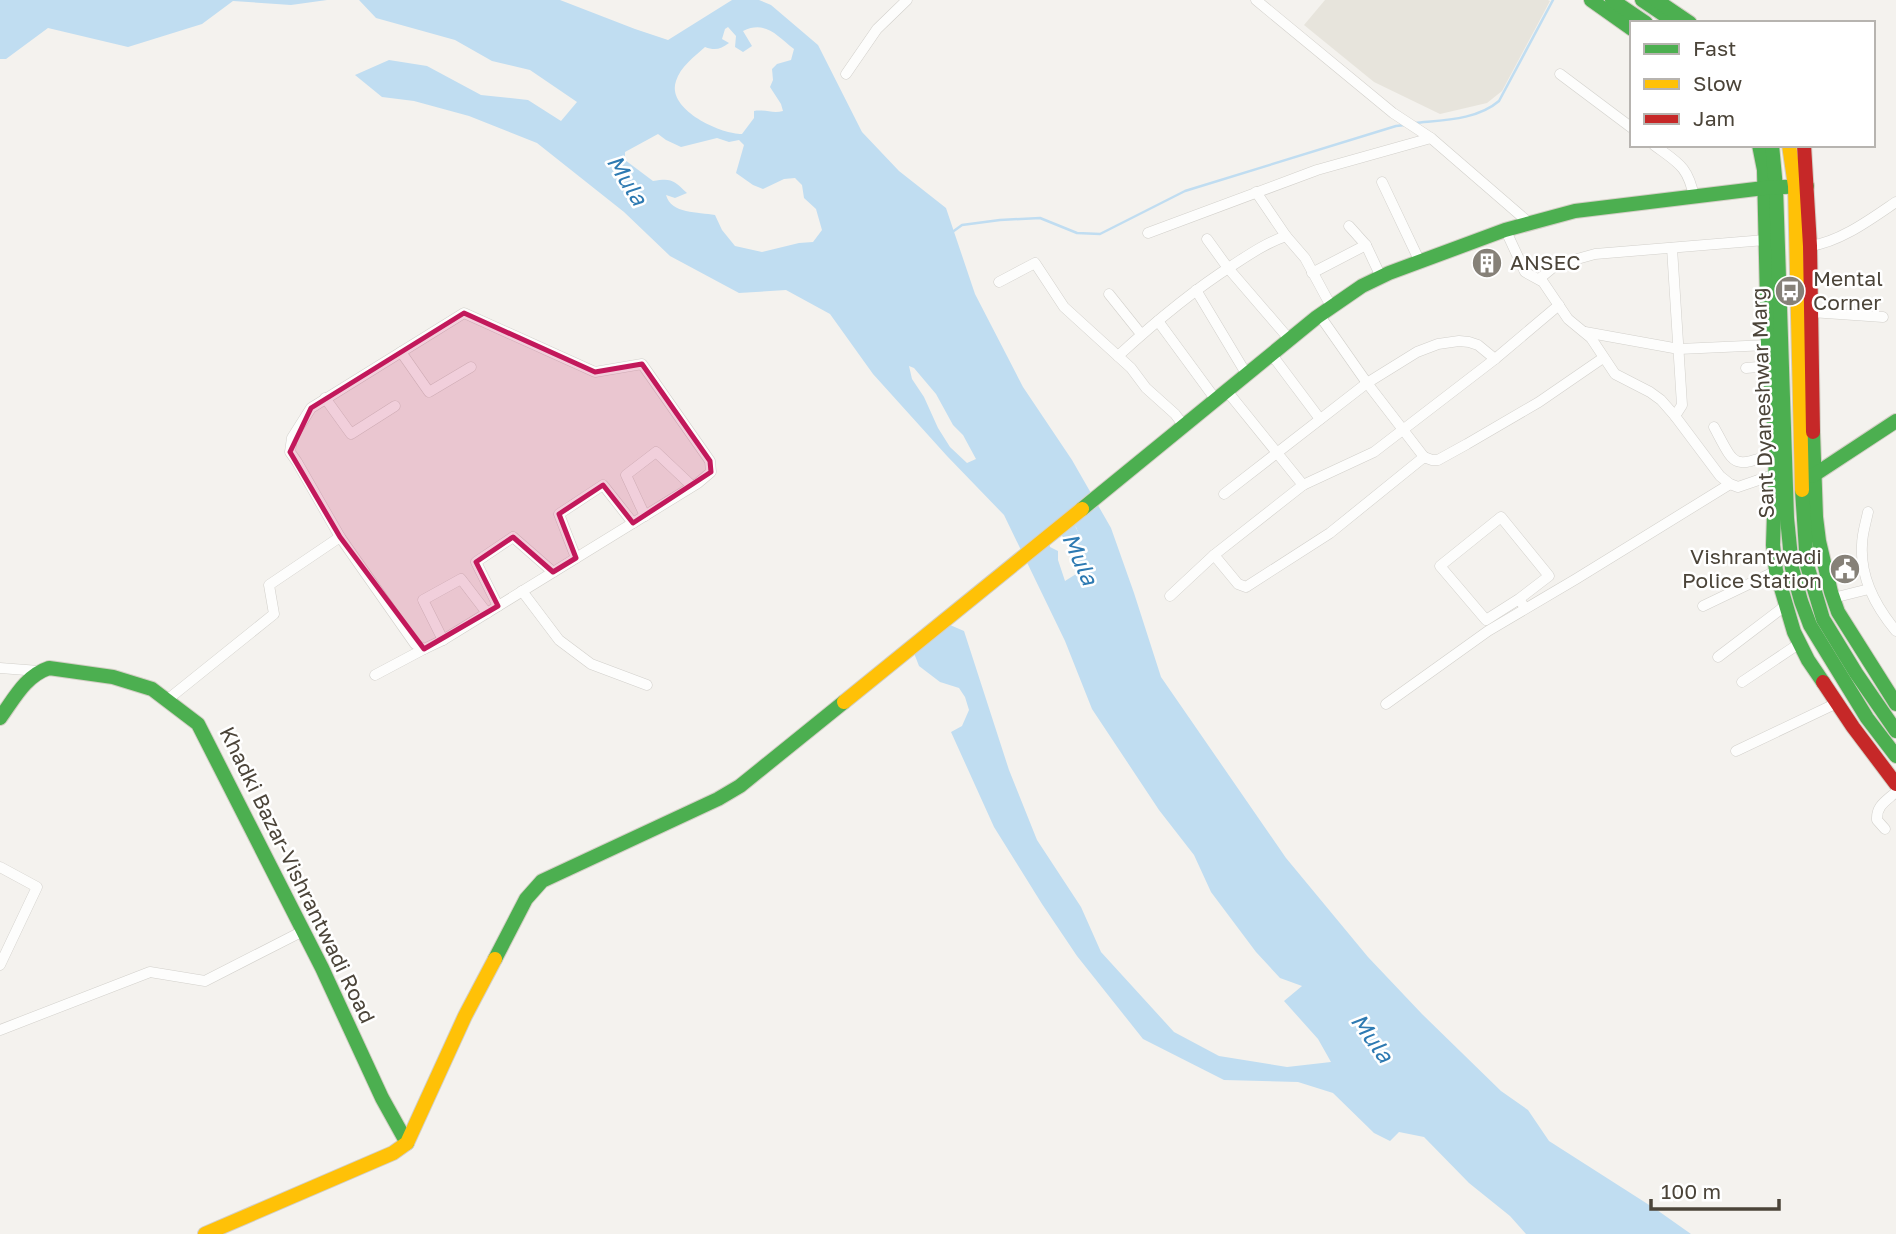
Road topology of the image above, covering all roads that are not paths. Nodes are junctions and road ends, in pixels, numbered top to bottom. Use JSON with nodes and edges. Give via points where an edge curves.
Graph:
{"nodes":[{"id":1,"x":907,"y":0,"type":"edge"},
{"id":2,"x":1256,"y":0,"type":"edge"},
{"id":3,"x":1591,"y":0,"type":"edge"},
{"id":4,"x":1612,"y":0,"type":"edge"},
{"id":5,"x":1642,"y":0,"type":"edge"},
{"id":6,"x":1656,"y":0,"type":"edge"},
{"id":7,"x":1643,"y":21,"type":"edge"},
{"id":8,"x":1673,"y":21,"type":"edge"},
{"id":9,"x":1687,"y":21,"type":"edge"},
{"id":10,"x":1630,"y":28,"type":"edge"},
{"id":11,"x":846,"y":74,"type":"dead end"},
{"id":12,"x":1560,"y":74,"type":"dead end"},
{"id":13,"x":1630,"y":126,"type":"edge"},
{"id":14,"x":1431,"y":138,"type":"junction"},
{"id":15,"x":1657,"y":147,"type":"edge"},
{"id":16,"x":1759,"y":147,"type":"edge"},
{"id":17,"x":1772,"y":147,"type":"edge"},
{"id":18,"x":1790,"y":147,"type":"edge"},
{"id":19,"x":1804,"y":147,"type":"edge"},
{"id":20,"x":1382,"y":182,"type":"dead end"},
{"id":21,"x":1801,"y":186,"type":"junction"},
{"id":22,"x":1770,"y":188,"type":"junction"},
{"id":23,"x":1256,"y":192,"type":"junction"},
{"id":24,"x":1694,"y":197,"type":"junction"},
{"id":25,"x":1896,"y":202,"type":"edge"},
{"id":26,"x":1527,"y":222,"type":"junction"},
{"id":27,"x":1349,"y":226,"type":"dead end"},
{"id":28,"x":1505,"y":229,"type":"junction"},
{"id":29,"x":1148,"y":233,"type":"dead end"},
{"id":30,"x":1286,"y":236,"type":"junction"},
{"id":31,"x":1206,"y":239,"type":"dead end"},
{"id":32,"x":1765,"y":240,"type":"junction"},
{"id":33,"x":1366,"y":245,"type":"junction"},
{"id":34,"x":1810,"y":246,"type":"junction"},
{"id":35,"x":1672,"y":248,"type":"junction"},
{"id":36,"x":1420,"y":262,"type":"junction"},
{"id":37,"x":1228,"y":268,"type":"junction"},
{"id":38,"x":1312,"y":273,"type":"junction"},
{"id":39,"x":1381,"y":277,"type":"junction"},
{"id":40,"x":1539,"y":279,"type":"junction"},
{"id":41,"x":999,"y":282,"type":"dead end"},
{"id":42,"x":1196,"y":290,"type":"junction"},
{"id":43,"x":1109,"y":294,"type":"dead end"},
{"id":44,"x":1559,"y":305,"type":"junction"},
{"id":45,"x":1326,"y":312,"type":"junction"},
{"id":46,"x":1811,"y":312,"type":"junction"},
{"id":47,"x":1883,"y":317,"type":"dead end"},
{"id":48,"x":1158,"y":321,"type":"junction"},
{"id":49,"x":1583,"y":331,"type":"junction"},
{"id":50,"x":1141,"y":334,"type":"junction"},
{"id":51,"x":1290,"y":340,"type":"junction"},
{"id":52,"x":1768,"y":345,"type":"junction"},
{"id":53,"x":1679,"y":348,"type":"junction"},
{"id":54,"x":401,"y":352,"type":"junction"},
{"id":55,"x":1272,"y":355,"type":"junction"},
{"id":56,"x":1118,"y":356,"type":"junction"},
{"id":57,"x":1603,"y":358,"type":"junction"},
{"id":58,"x":1496,"y":359,"type":"junction"},
{"id":59,"x":1770,"y":366,"type":"junction"},
{"id":60,"x":471,"y":367,"type":"dead end"},
{"id":61,"x":1746,"y":368,"type":"dead end"},
{"id":62,"x":1247,"y":375,"type":"junction"},
{"id":63,"x":1367,"y":383,"type":"junction"},
{"id":64,"x":1222,"y":395,"type":"junction"},
{"id":65,"x":326,"y":398,"type":"junction"},
{"id":66,"x":396,"y":406,"type":"dead end"},
{"id":67,"x":1675,"y":416,"type":"junction"},
{"id":68,"x":1320,"y":419,"type":"junction"},
{"id":69,"x":1896,"y":421,"type":"edge"},
{"id":70,"x":1184,"y":426,"type":"junction"},
{"id":71,"x":1714,"y":427,"type":"dead end"},
{"id":72,"x":1403,"y":431,"type":"junction"},
{"id":73,"x":1276,"y":452,"type":"junction"},
{"id":74,"x":1776,"y":453,"type":"junction"},
{"id":75,"x":1424,"y":457,"type":"junction"},
{"id":76,"x":1781,"y":476,"type":"junction"},
{"id":77,"x":1808,"y":476,"type":"junction"},
{"id":78,"x":1730,"y":484,"type":"junction"},
{"id":79,"x":1303,"y":485,"type":"junction"},
{"id":80,"x":692,"y":486,"type":"junction"},
{"id":81,"x":1224,"y":494,"type":"dead end"},
{"id":82,"x":1868,"y":512,"type":"dead end"},
{"id":83,"x":645,"y":516,"type":"junction"},
{"id":84,"x":633,"y":523,"type":"junction"},
{"id":85,"x":340,"y":537,"type":"junction"},
{"id":86,"x":1214,"y":555,"type":"junction"},
{"id":87,"x":576,"y":558,"type":"junction"},
{"id":88,"x":1776,"y":571,"type":"junction"},
{"id":89,"x":553,"y":572,"type":"junction"},
{"id":90,"x":1869,"y":589,"type":"junction"},
{"id":91,"x":522,"y":591,"type":"junction"},
{"id":92,"x":1170,"y":596,"type":"dead end"},
{"id":93,"x":1833,"y":598,"type":"junction"},
{"id":94,"x":1518,"y":599,"type":"junction"},
{"id":95,"x":498,"y":606,"type":"junction"},
{"id":96,"x":1703,"y":606,"type":"dead end"},
{"id":97,"x":1785,"y":606,"type":"junction"},
{"id":98,"x":1525,"y":608,"type":"junction"},
{"id":99,"x":487,"y":613,"type":"junction"},
{"id":100,"x":1896,"y":631,"type":"edge"},
{"id":101,"x":443,"y":640,"type":"junction"},
{"id":102,"x":1800,"y":643,"type":"junction"},
{"id":103,"x":424,"y":649,"type":"junction"},
{"id":104,"x":1717,"y":657,"type":"dead end"},
{"id":105,"x":0,"y":668,"type":"edge"},
{"id":106,"x":39,"y":671,"type":"junction"},
{"id":107,"x":375,"y":675,"type":"dead end"},
{"id":108,"x":1742,"y":681,"type":"dead end"},
{"id":109,"x":647,"y":685,"type":"dead end"},
{"id":110,"x":1891,"y":686,"type":"edge"},
{"id":111,"x":167,"y":700,"type":"junction"},
{"id":112,"x":1837,"y":703,"type":"junction"},
{"id":113,"x":1385,"y":704,"type":"dead end"},
{"id":114,"x":1896,"y":704,"type":"edge"},
{"id":115,"x":0,"y":718,"type":"edge"},
{"id":116,"x":1896,"y":731,"type":"edge"},
{"id":117,"x":1736,"y":751,"type":"dead end"},
{"id":118,"x":1896,"y":756,"type":"edge"},
{"id":119,"x":1896,"y":783,"type":"edge"},
{"id":120,"x":1896,"y":792,"type":"edge"},
{"id":121,"x":1885,"y":829,"type":"dead end"},
{"id":122,"x":0,"y":866,"type":"edge"},
{"id":123,"x":303,"y":930,"type":"junction"},
{"id":124,"x":0,"y":965,"type":"edge"},
{"id":125,"x":0,"y":1030,"type":"edge"},
{"id":126,"x":407,"y":1143,"type":"junction"},
{"id":127,"x":205,"y":1234,"type":"edge"}],
"edges":[{"from":1,"to":11,"type":"street","via":[[877,29]]},
{"from":2,"to":14,"type":"street","via":[[1393,113]]},
{"from":3,"to":10,"type":"street"},
{"from":4,"to":7,"type":"street"},
{"from":5,"to":8,"type":"street"},
{"from":6,"to":9,"type":"street"},
{"from":12,"to":13,"type":"street"},
{"from":14,"to":23,"type":"street"},
{"from":14,"to":26,"type":"street"},
{"from":15,"to":24,"type":"street","via":[[1683,167]]},
{"from":16,"to":22,"type":"street"},
{"from":17,"to":22,"type":"street","name":"Sant Dyaneshwar Marg"},
{"from":18,"to":21,"type":"street","name":"Sant Dyaneshwar Marg"},
{"from":19,"to":21,"type":"street"},
{"from":20,"to":36,"type":"street"},
{"from":21,"to":22,"type":"street"},
{"from":21,"to":34,"type":"street"},
{"from":21,"to":77,"type":"street","name":"Sant Dyaneshwar Marg"},
{"from":22,"to":24,"type":"street"},
{"from":22,"to":32,"type":"street"},
{"from":22,"to":76,"type":"street","name":"Sant Dyaneshwar Marg"},
{"from":23,"to":29,"type":"street"},
{"from":23,"to":30,"type":"street"},
{"from":24,"to":26,"type":"street","via":[[1575,211]]},
{"from":25,"to":34,"type":"street","via":[[1842,236]]},
{"from":26,"to":28,"type":"street"},
{"from":27,"to":33,"type":"street"},
{"from":28,"to":36,"type":"street"},
{"from":28,"to":40,"type":"street","via":[[1521,268]]},
{"from":30,"to":37,"type":"street"},
{"from":30,"to":38,"type":"street"},
{"from":31,"to":37,"type":"street"},
{"from":32,"to":35,"type":"street"},
{"from":32,"to":52,"type":"street"},
{"from":33,"to":38,"type":"street"},
{"from":33,"to":39,"type":"street"},
{"from":34,"to":46,"type":"street"},
{"from":35,"to":40,"type":"street","via":[[1595,254],[1556,265]]},
{"from":35,"to":53,"type":"street"},
{"from":36,"to":39,"type":"street"},
{"from":37,"to":42,"type":"street"},
{"from":37,"to":51,"type":"street"},
{"from":38,"to":45,"type":"street"},
{"from":39,"to":45,"type":"street"},
{"from":40,"to":44,"type":"street"},
{"from":41,"to":56,"type":"street","via":[[1035,263],[1064,307]]},
{"from":42,"to":48,"type":"street"},
{"from":42,"to":62,"type":"street"},
{"from":43,"to":50,"type":"street"},
{"from":44,"to":49,"type":"street"},
{"from":44,"to":58,"type":"street"},
{"from":45,"to":51,"type":"street"},
{"from":45,"to":63,"type":"street"},
{"from":46,"to":47,"type":"street"},
{"from":46,"to":77,"type":"street"},
{"from":48,"to":50,"type":"street"},
{"from":48,"to":64,"type":"street"},
{"from":49,"to":53,"type":"street"},
{"from":49,"to":57,"type":"street"},
{"from":50,"to":56,"type":"street"},
{"from":51,"to":55,"type":"street"},
{"from":52,"to":53,"type":"street"},
{"from":52,"to":59,"type":"street"},
{"from":53,"to":67,"type":"street","via":[[1682,405]]},
{"from":54,"to":60,"type":"street","via":[[429,392]]},
{"from":54,"to":65,"type":"street"},
{"from":54,"to":80,"type":"street","via":[[464,313],[595,372],[642,364],[710,461],[711,472]]},
{"from":55,"to":62,"type":"street"},
{"from":55,"to":68,"type":"street"},
{"from":56,"to":70,"type":"street"},
{"from":57,"to":67,"type":"street","via":[[1615,374],[1655,395]]},
{"from":57,"to":75,"type":"street","via":[[1457,450],[1438,460]]},
{"from":58,"to":63,"type":"street","via":[[1469,342],[1438,344]]},
{"from":58,"to":72,"type":"street"},
{"from":59,"to":61,"type":"street"},
{"from":59,"to":74,"type":"street"},
{"from":62,"to":64,"type":"street"},
{"from":63,"to":68,"type":"street"},
{"from":63,"to":72,"type":"street"},
{"from":64,"to":70,"type":"street"},
{"from":64,"to":73,"type":"street"},
{"from":65,"to":66,"type":"street","via":[[351,434]]},
{"from":65,"to":85,"type":"street","via":[[301,421],[290,452]]},
{"from":67,"to":78,"type":"street"},
{"from":68,"to":73,"type":"street"},
{"from":69,"to":77,"type":"street"},
{"from":70,"to":126,"type":"street","via":[[740,786],[550,876],[535,888],[465,1016]]},
{"from":71,"to":74,"type":"street","via":[[1735,461],[1745,464]]},
{"from":72,"to":75,"type":"street"},
{"from":72,"to":79,"type":"street","via":[[1374,452]]},
{"from":73,"to":79,"type":"street"},
{"from":73,"to":81,"type":"street"},
{"from":74,"to":76,"type":"street"},
{"from":75,"to":86,"type":"street","via":[[1330,533],[1246,587],[1238,584]]},
{"from":76,"to":77,"type":"street"},
{"from":76,"to":78,"type":"street","via":[[1738,487]]},
{"from":76,"to":88,"type":"street","via":[[1773,545]]},
{"from":76,"to":118,"type":"street","name":"Sant Dyaneshwar Marg","via":[[1792,568],[1810,625]]},
{"from":77,"to":93,"type":"street"},
{"from":77,"to":116,"type":"street","name":"Sant Dyaneshwar Marg","via":[[1802,517],[1807,565],[1823,619]]},
{"from":78,"to":98,"type":"street"},
{"from":79,"to":86,"type":"street"},
{"from":80,"to":83,"type":"street"},
{"from":80,"to":83,"type":"street","via":[[656,452],[626,475]]},
{"from":82,"to":90,"type":"street","via":[[1862,545]]},
{"from":83,"to":84,"type":"street"},
{"from":84,"to":87,"type":"street"},
{"from":84,"to":87,"type":"street","via":[[603,485],[559,514]]},
{"from":85,"to":103,"type":"street","via":[[415,644]]},
{"from":85,"to":111,"type":"street","via":[[268,586],[274,614]]},
{"from":86,"to":92,"type":"street"},
{"from":87,"to":89,"type":"street"},
{"from":88,"to":96,"type":"street"},
{"from":88,"to":97,"type":"street"},
{"from":89,"to":91,"type":"street"},
{"from":89,"to":95,"type":"street","via":[[513,537],[476,562]]},
{"from":90,"to":93,"type":"street"},
{"from":90,"to":100,"type":"street"},
{"from":91,"to":95,"type":"street"},
{"from":91,"to":109,"type":"street","via":[[559,640],[591,664]]},
{"from":93,"to":110,"type":"street","via":[[1838,612]]},
{"from":94,"to":94,"type":"street","via":[[1486,620],[1440,566],[1501,517],[1549,576]]},
{"from":94,"to":98,"type":"street"},
{"from":95,"to":99,"type":"street"},
{"from":97,"to":102,"type":"street"},
{"from":97,"to":104,"type":"street"},
{"from":98,"to":113,"type":"street"},
{"from":99,"to":101,"type":"street"},
{"from":99,"to":101,"type":"street","via":[[461,579],[423,600]]},
{"from":101,"to":103,"type":"street"},
{"from":102,"to":108,"type":"street"},
{"from":102,"to":112,"type":"street"},
{"from":103,"to":107,"type":"street"},
{"from":105,"to":106,"type":"street"},
{"from":106,"to":111,"type":"street","name":"Khadki Bazar-Vishrantwadi Road","via":[[49,668],[113,677],[152,689]]},
{"from":106,"to":115,"type":"street"},
{"from":110,"to":114,"type":"street"},
{"from":111,"to":123,"type":"street","name":"Khadki Bazar-Vishrantwadi Road","via":[[198,724]]},
{"from":112,"to":117,"type":"street"},
{"from":112,"to":119,"type":"street"},
{"from":120,"to":121,"type":"street","via":[[1877,812]]},
{"from":122,"to":124,"type":"street","via":[[37,887]]},
{"from":123,"to":125,"type":"street","via":[[205,981],[150,972]]},
{"from":123,"to":126,"type":"street","name":"Khadki Bazar-Vishrantwadi Road"},
{"from":126,"to":127,"type":"street"}]}
